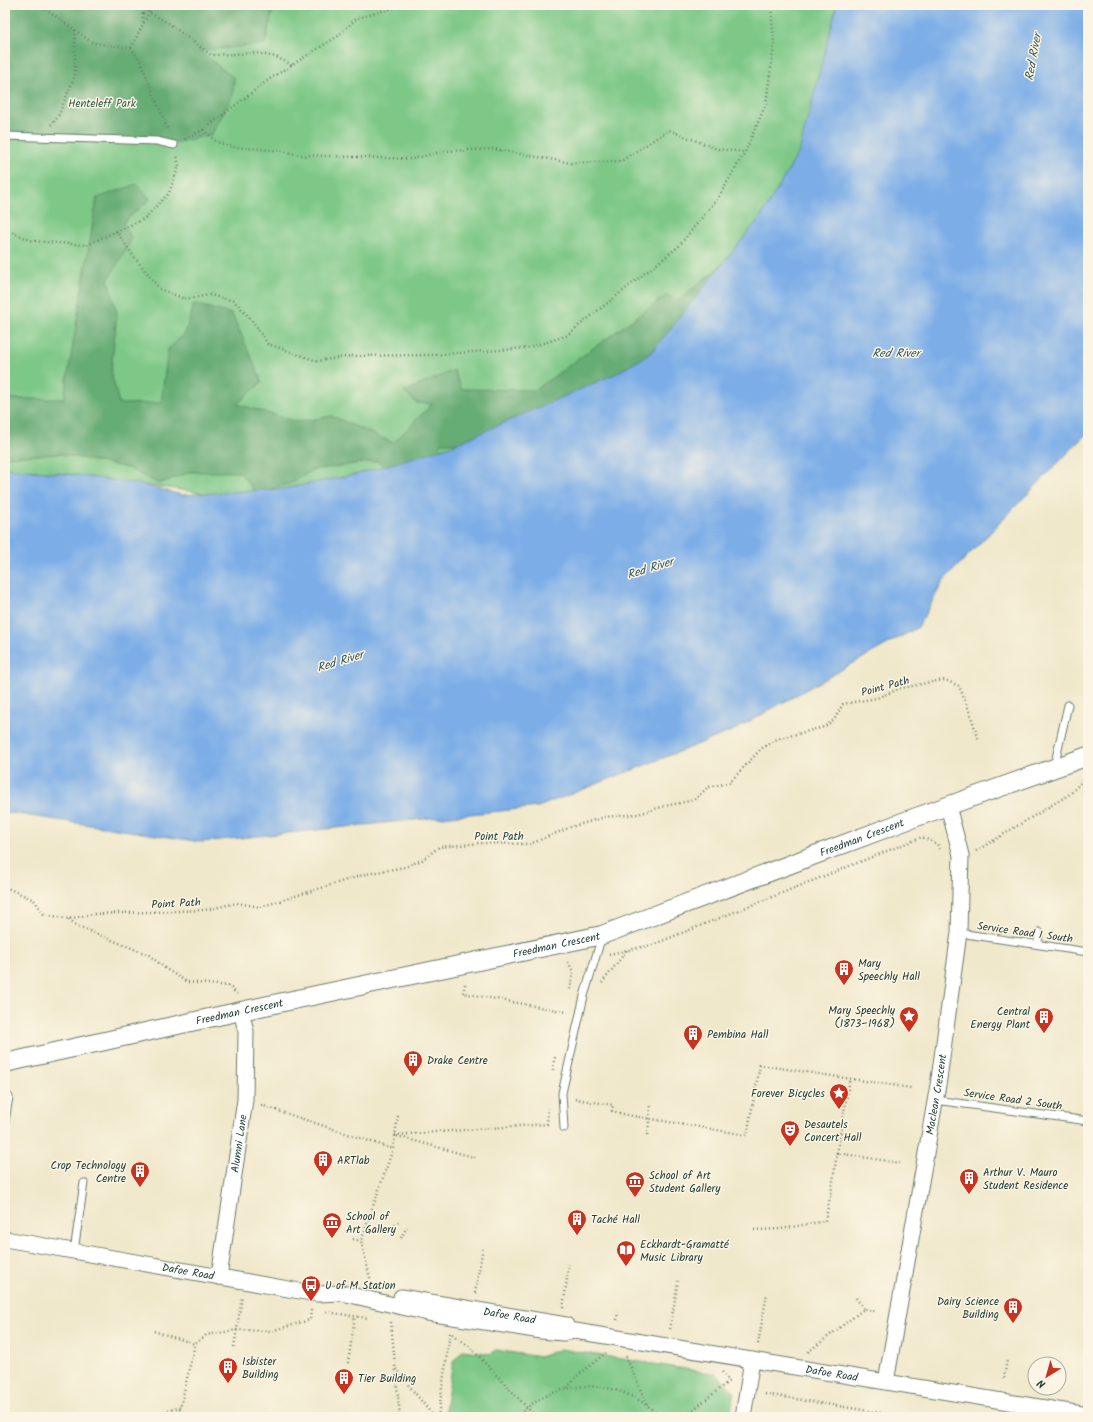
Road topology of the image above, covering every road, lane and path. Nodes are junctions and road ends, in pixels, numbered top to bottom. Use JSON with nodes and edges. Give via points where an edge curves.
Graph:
{"nodes":[{"id":1,"x":8,"y":5,"type":"edge"},
{"id":2,"x":31,"y":5,"type":"edge"},
{"id":3,"x":124,"y":5,"type":"edge"},
{"id":4,"x":144,"y":5,"type":"edge"},
{"id":5,"x":153,"y":5,"type":"edge"},
{"id":6,"x":404,"y":5,"type":"edge"},
{"id":7,"x":771,"y":5,"type":"edge"},
{"id":8,"x":5,"y":6,"type":"edge"},
{"id":9,"x":143,"y":9,"type":"junction"},
{"id":10,"x":149,"y":12,"type":"junction"},
{"id":11,"x":142,"y":24,"type":"junction"},
{"id":12,"x":75,"y":30,"type":"junction"},
{"id":13,"x":131,"y":48,"type":"junction"},
{"id":14,"x":292,"y":65,"type":"junction"},
{"id":15,"x":203,"y":130,"type":"junction"},
{"id":16,"x":5,"y":136,"type":"edge"},
{"id":17,"x":40,"y":137,"type":"junction"},
{"id":18,"x":174,"y":145,"type":"junction"},
{"id":19,"x":745,"y":152,"type":"junction"},
{"id":20,"x":116,"y":231,"type":"junction"},
{"id":21,"x":5,"y":236,"type":"edge"},
{"id":22,"x":1068,"y":705,"type":"dead end"},
{"id":23,"x":979,"y":741,"type":"dead end"},
{"id":24,"x":1088,"y":756,"type":"edge"},
{"id":25,"x":1054,"y":767,"type":"junction"},
{"id":26,"x":1088,"y":776,"type":"edge"},
{"id":27,"x":948,"y":806,"type":"junction"},
{"id":28,"x":975,"y":857,"type":"dead end"},
{"id":29,"x":5,"y":886,"type":"edge"},
{"id":30,"x":68,"y":919,"type":"junction"},
{"id":31,"x":1039,"y":932,"type":"dead end"},
{"id":32,"x":960,"y":934,"type":"junction"},
{"id":33,"x":602,"y":935,"type":"junction"},
{"id":34,"x":1038,"y":944,"type":"junction"},
{"id":35,"x":627,"y":950,"type":"dead end"},
{"id":36,"x":1088,"y":952,"type":"edge"},
{"id":37,"x":465,"y":984,"type":"dead end"},
{"id":38,"x":600,"y":988,"type":"dead end"},
{"id":39,"x":241,"y":1010,"type":"junction"},
{"id":40,"x":566,"y":1012,"type":"dead end"},
{"id":41,"x":554,"y":1060,"type":"dead end"},
{"id":42,"x":5,"y":1063,"type":"edge"},
{"id":43,"x":552,"y":1074,"type":"dead end"},
{"id":44,"x":850,"y":1078,"type":"junction"},
{"id":45,"x":911,"y":1088,"type":"dead end"},
{"id":46,"x":9,"y":1096,"type":"dead end"},
{"id":47,"x":563,"y":1098,"type":"junction"},
{"id":48,"x":245,"y":1100,"type":"junction"},
{"id":49,"x":935,"y":1100,"type":"junction"},
{"id":50,"x":549,"y":1102,"type":"dead end"},
{"id":51,"x":650,"y":1106,"type":"dead end"},
{"id":52,"x":398,"y":1116,"type":"dead end"},
{"id":53,"x":1088,"y":1120,"type":"edge"},
{"id":54,"x":5,"y":1121,"type":"edge"},
{"id":55,"x":564,"y":1128,"type":"dead end"},
{"id":56,"x":395,"y":1135,"type":"junction"},
{"id":57,"x":648,"y":1135,"type":"dead end"},
{"id":58,"x":393,"y":1149,"type":"junction"},
{"id":59,"x":837,"y":1152,"type":"junction"},
{"id":60,"x":477,"y":1158,"type":"dead end"},
{"id":61,"x":900,"y":1163,"type":"dead end"},
{"id":62,"x":84,"y":1183,"type":"dead end"},
{"id":63,"x":400,"y":1221,"type":"dead end"},
{"id":64,"x":407,"y":1227,"type":"dead end"},
{"id":65,"x":754,"y":1230,"type":"dead end"},
{"id":66,"x":385,"y":1232,"type":"dead end"},
{"id":67,"x":401,"y":1238,"type":"dead end"},
{"id":68,"x":5,"y":1239,"type":"edge"},
{"id":69,"x":353,"y":1239,"type":"dead end"},
{"id":70,"x":361,"y":1241,"type":"junction"},
{"id":71,"x":483,"y":1247,"type":"dead end"},
{"id":72,"x":74,"y":1251,"type":"junction"},
{"id":73,"x":569,"y":1264,"type":"dead end"},
{"id":74,"x":219,"y":1277,"type":"junction"},
{"id":75,"x":678,"y":1281,"type":"dead end"},
{"id":76,"x":371,"y":1282,"type":"dead end"},
{"id":77,"x":767,"y":1293,"type":"dead end"},
{"id":78,"x":474,"y":1296,"type":"dead end"},
{"id":79,"x":242,"y":1297,"type":"dead end"},
{"id":80,"x":856,"y":1298,"type":"dead end"},
{"id":81,"x":312,"y":1310,"type":"dead end"},
{"id":82,"x":864,"y":1310,"type":"junction"},
{"id":83,"x":562,"y":1311,"type":"dead end"},
{"id":84,"x":618,"y":1312,"type":"dead end"},
{"id":85,"x":877,"y":1312,"type":"dead end"},
{"id":86,"x":355,"y":1316,"type":"dead end"},
{"id":87,"x":617,"y":1320,"type":"dead end"},
{"id":88,"x":391,"y":1322,"type":"dead end"},
{"id":89,"x":670,"y":1329,"type":"dead end"},
{"id":90,"x":237,"y":1330,"type":"junction"},
{"id":91,"x":154,"y":1331,"type":"dead end"},
{"id":92,"x":195,"y":1344,"type":"junction"},
{"id":93,"x":758,"y":1344,"type":"dead end"},
{"id":94,"x":234,"y":1347,"type":"dead end"},
{"id":95,"x":608,"y":1352,"type":"dead end"},
{"id":96,"x":807,"y":1352,"type":"dead end"},
{"id":97,"x":626,"y":1355,"type":"dead end"},
{"id":98,"x":752,"y":1360,"type":"junction"},
{"id":99,"x":1007,"y":1360,"type":"dead end"},
{"id":100,"x":348,"y":1363,"type":"dead end"},
{"id":101,"x":395,"y":1368,"type":"junction"},
{"id":102,"x":1004,"y":1378,"type":"dead end"},
{"id":103,"x":729,"y":1381,"type":"dead end"},
{"id":104,"x":886,"y":1382,"type":"junction"},
{"id":105,"x":567,"y":1389,"type":"junction"},
{"id":106,"x":765,"y":1394,"type":"dead end"},
{"id":107,"x":647,"y":1406,"type":"junction"},
{"id":108,"x":180,"y":1407,"type":"junction"},
{"id":109,"x":526,"y":1408,"type":"junction"},
{"id":110,"x":1038,"y":1412,"type":"edge"},
{"id":111,"x":1088,"y":1415,"type":"edge"},
{"id":112,"x":149,"y":1417,"type":"edge"},
{"id":113,"x":178,"y":1417,"type":"edge"},
{"id":114,"x":400,"y":1417,"type":"edge"},
{"id":115,"x":434,"y":1417,"type":"edge"},
{"id":116,"x":438,"y":1417,"type":"edge"},
{"id":117,"x":517,"y":1417,"type":"edge"},
{"id":118,"x":536,"y":1417,"type":"edge"},
{"id":119,"x":660,"y":1417,"type":"edge"},
{"id":120,"x":684,"y":1417,"type":"edge"},
{"id":121,"x":743,"y":1417,"type":"edge"},
{"id":122,"x":905,"y":1417,"type":"edge"}],
"edges":[{"from":1,"to":8,"type":"path"},
{"from":2,"to":12,"type":"path","via":[[40,5]]},
{"from":3,"to":9,"type":"path"},
{"from":4,"to":9,"type":"path"},
{"from":5,"to":10,"type":"path"},
{"from":6,"to":14,"type":"path","via":[[357,18],[338,36]]},
{"from":7,"to":19,"type":"path","via":[[774,45],[766,104]]},
{"from":9,"to":10,"type":"path"},
{"from":9,"to":11,"type":"path"},
{"from":10,"to":11,"type":"path"},
{"from":10,"to":14,"type":"path","via":[[182,32],[211,55],[257,53],[276,57]]},
{"from":11,"to":13,"type":"path"},
{"from":12,"to":13,"type":"path","via":[[93,43]]},
{"from":12,"to":17,"type":"path","via":[[75,75],[58,117]]},
{"from":13,"to":18,"type":"path","via":[[140,60]]},
{"from":14,"to":15,"type":"path"},
{"from":15,"to":18,"type":"path"},
{"from":15,"to":19,"type":"path","via":[[217,142],[233,147],[370,158],[412,159],[444,151],[494,149],[571,163],[621,161],[669,130],[717,149]]},
{"from":16,"to":17,"type":"lane"},
{"from":17,"to":18,"type":"lane","via":[[158,141]]},
{"from":18,"to":20,"type":"path","via":[[179,166],[169,193],[144,219]]},
{"from":19,"to":20,"type":"path","via":[[718,198],[678,247],[566,336],[527,348],[434,355],[352,356],[317,361],[268,344],[251,319],[234,301],[210,295],[186,299],[160,289]]},
{"from":20,"to":21,"type":"path","via":[[86,245],[33,241],[13,233]]},
{"from":22,"to":25,"type":"lane"},
{"from":23,"to":30,"type":"path","name":"Point Path","via":[[959,686],[945,680],[910,686],[877,698],[843,704],[834,720],[824,727],[777,739],[761,749],[729,783],[708,787],[694,800],[638,814],[605,817],[571,827],[530,844],[481,843],[439,847],[422,860],[405,867],[366,874],[260,907],[237,902],[205,910],[93,914]]},
{"from":24,"to":25,"type":"street","name":"Freedman Crescent"},
{"from":25,"to":27,"type":"street","name":"Freedman Crescent"},
{"from":26,"to":28,"type":"path","via":[[1070,794],[975,852]]},
{"from":27,"to":32,"type":"street","name":"Maclean Crescent","via":[[961,856]]},
{"from":27,"to":33,"type":"street","name":"Freedman Crescent"},
{"from":29,"to":30,"type":"path","name":"Point Path","via":[[34,900],[44,914]]},
{"from":30,"to":39,"type":"path","via":[[77,926],[149,955],[187,982],[229,986],[236,992]]},
{"from":31,"to":34,"type":"lane"},
{"from":32,"to":34,"type":"lane","name":"Service Road 1 South"},
{"from":32,"to":49,"type":"street","name":"Maclean Crescent"},
{"from":33,"to":39,"type":"street","name":"Freedman Crescent"},
{"from":33,"to":47,"type":"lane","via":[[584,996]]},
{"from":34,"to":36,"type":"lane","name":"Service Road 1 South"},
{"from":35,"to":38,"type":"path"},
{"from":37,"to":40,"type":"path","via":[[463,993]]},
{"from":39,"to":42,"type":"street","name":"Freedman Crescent"},
{"from":39,"to":48,"type":"street","name":"Alumni Lane","via":[[246,1031]]},
{"from":41,"to":43,"type":"path"},
{"from":44,"to":45,"type":"path"},
{"from":44,"to":47,"type":"path","via":[[760,1065],[748,1135],[627,1115],[612,1111],[613,1105]]},
{"from":44,"to":59,"type":"path"},
{"from":46,"to":54,"type":"lane"},
{"from":47,"to":55,"type":"lane"},
{"from":48,"to":58,"type":"path"},
{"from":48,"to":74,"type":"street","name":"Alumni Lane"},
{"from":49,"to":53,"type":"lane","name":"Service Road 2 South"},
{"from":49,"to":104,"type":"street","name":"Maclean Crescent"},
{"from":50,"to":56,"type":"path","via":[[547,1124]]},
{"from":51,"to":57,"type":"path","bridge":true},
{"from":52,"to":56,"type":"path"},
{"from":56,"to":58,"type":"path"},
{"from":56,"to":60,"type":"path"},
{"from":58,"to":70,"type":"path"},
{"from":59,"to":61,"type":"path"},
{"from":59,"to":65,"type":"path","via":[[825,1221],[781,1229]]},
{"from":62,"to":72,"type":"lane"},
{"from":63,"to":66,"type":"path"},
{"from":64,"to":67,"type":"path"},
{"from":68,"to":72,"type":"street","name":"Dafoe Road"},
{"from":69,"to":70,"type":"path"},
{"from":70,"to":76,"type":"path"},
{"from":71,"to":78,"type":"path"},
{"from":72,"to":74,"type":"street","name":"Dafoe Road"},
{"from":73,"to":83,"type":"path"},
{"from":74,"to":98,"type":"street","name":"Dafoe Road","via":[[317,1294],[342,1293],[371,1298],[386,1294],[563,1324],[575,1331]]},
{"from":75,"to":89,"type":"path"},
{"from":77,"to":93,"type":"path"},
{"from":79,"to":90,"type":"path"},
{"from":80,"to":82,"type":"path"},
{"from":81,"to":90,"type":"path","via":[[310,1320],[271,1331]]},
{"from":82,"to":85,"type":"path"},
{"from":82,"to":96,"type":"path"},
{"from":84,"to":87,"type":"path"},
{"from":86,"to":100,"type":"path"},
{"from":88,"to":101,"type":"path"},
{"from":90,"to":92,"type":"path","via":[[206,1335]]},
{"from":90,"to":94,"type":"path"},
{"from":91,"to":92,"type":"path"},
{"from":92,"to":108,"type":"path"},
{"from":95,"to":105,"type":"path","via":[[576,1377]]},
{"from":97,"to":107,"type":"path"},
{"from":98,"to":104,"type":"street","name":"Dafoe Road"},
{"from":98,"to":121,"type":"street"},
{"from":99,"to":102,"type":"path"},
{"from":101,"to":114,"type":"path"},
{"from":101,"to":115,"type":"path"},
{"from":103,"to":120,"type":"path"},
{"from":104,"to":110,"type":"street","name":"Dafoe Road"},
{"from":105,"to":107,"type":"path","via":[[575,1386],[602,1386],[628,1394]]},
{"from":105,"to":109,"type":"path","via":[[549,1394]]},
{"from":106,"to":122,"type":"path"},
{"from":107,"to":119,"type":"path"},
{"from":108,"to":112,"type":"path"},
{"from":108,"to":113,"type":"path"},
{"from":109,"to":116,"type":"path","via":[[470,1347],[450,1333]]},
{"from":109,"to":117,"type":"path"},
{"from":109,"to":118,"type":"path"},
{"from":110,"to":111,"type":"street","name":"Dafoe Road"}]}
